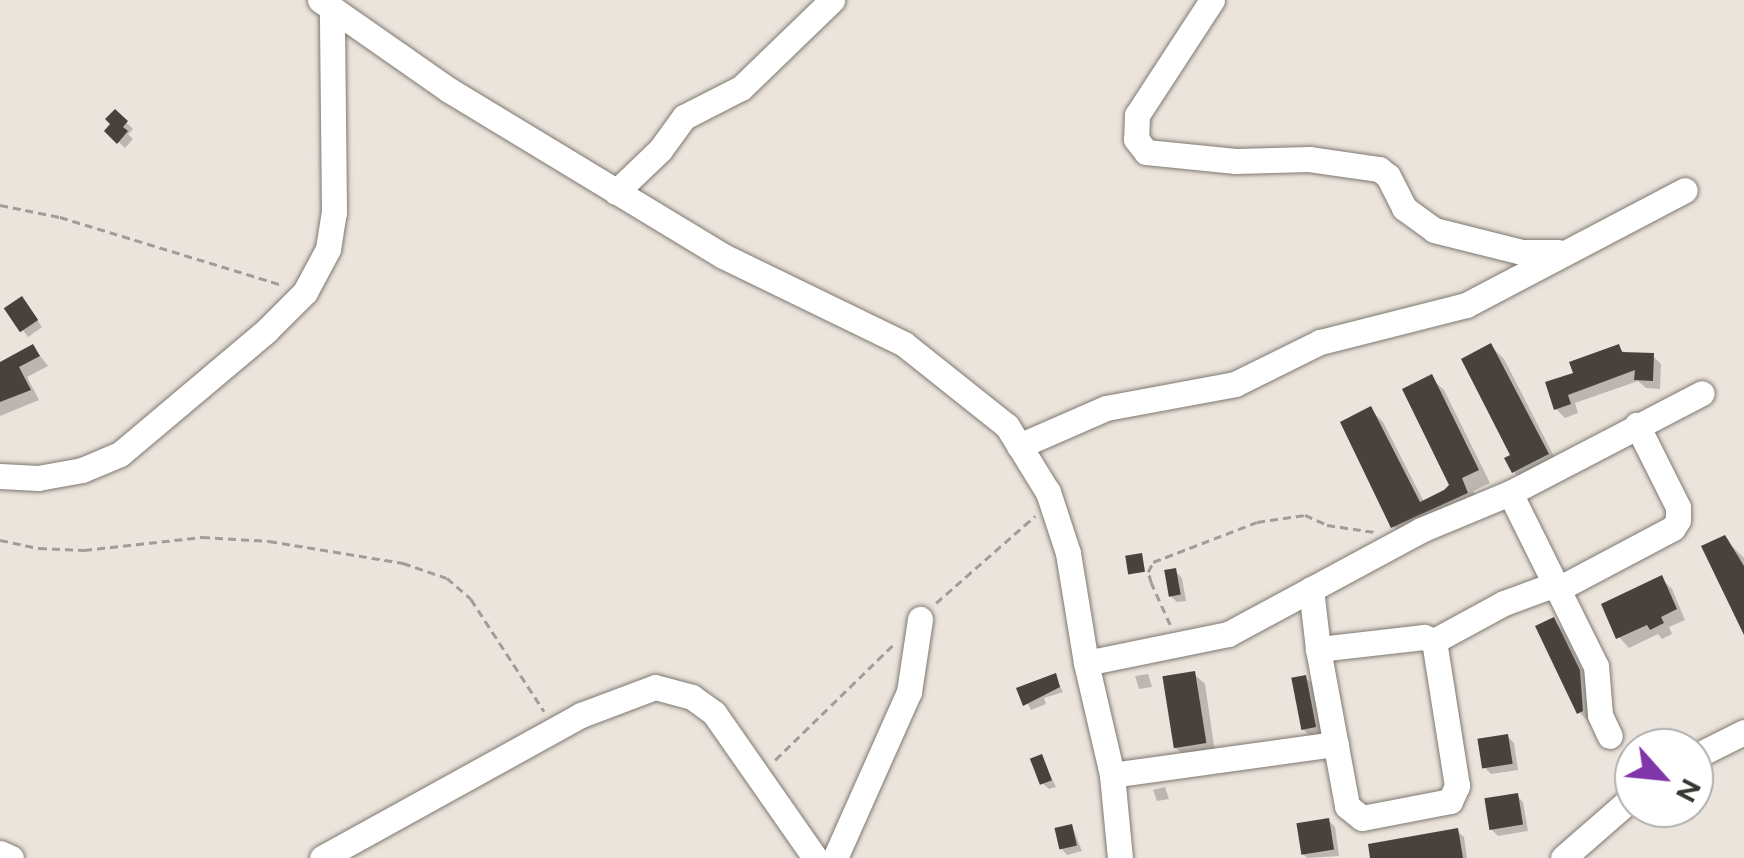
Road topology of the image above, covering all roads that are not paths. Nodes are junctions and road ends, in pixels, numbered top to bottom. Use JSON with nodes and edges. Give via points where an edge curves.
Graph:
{"nodes":[{"id":1,"x":832,"y":0,"type":"edge"},
{"id":2,"x":1212,"y":0,"type":"edge"},
{"id":3,"x":326,"y":5,"type":"edge"},
{"id":4,"x":1685,"y":190,"type":"dead end"},
{"id":5,"x":616,"y":192,"type":"junction"},
{"id":6,"x":1562,"y":252,"type":"junction"},
{"id":7,"x":1702,"y":393,"type":"dead end"},
{"id":8,"x":1636,"y":425,"type":"junction"},
{"id":9,"x":1019,"y":446,"type":"junction"},
{"id":10,"x":0,"y":476,"type":"edge"},
{"id":11,"x":1510,"y":493,"type":"junction"},
{"id":12,"x":1557,"y":587,"type":"junction"},
{"id":13,"x":1312,"y":589,"type":"junction"},
{"id":14,"x":920,"y":619,"type":"dead end"},
{"id":15,"x":1434,"y":641,"type":"junction"},
{"id":16,"x":1318,"y":649,"type":"junction"},
{"id":17,"x":1086,"y":663,"type":"junction"},
{"id":18,"x":1744,"y":732,"type":"edge"},
{"id":19,"x":1610,"y":736,"type":"dead end"},
{"id":20,"x":1336,"y":744,"type":"junction"},
{"id":21,"x":1714,"y":746,"type":"edge"},
{"id":22,"x":1112,"y":775,"type":"junction"},
{"id":23,"x":1614,"y":813,"type":"edge"},
{"id":24,"x":0,"y":853,"type":"edge"},
{"id":25,"x":11,"y":858,"type":"edge"},
{"id":26,"x":322,"y":858,"type":"edge"},
{"id":27,"x":815,"y":858,"type":"edge"},
{"id":28,"x":835,"y":858,"type":"edge"},
{"id":29,"x":1120,"y":858,"type":"edge"},
{"id":30,"x":1563,"y":858,"type":"edge"}],
"edges":[{"from":1,"to":5,"type":"street","via":[[741,88],[684,117]]},
{"from":2,"to":6,"type":"street","via":[[1136,115],[1136,139],[1146,152],[1378,169],[1404,208],[1434,230],[1522,252]]},
{"from":3,"to":5,"type":"street"},
{"from":3,"to":10,"type":"street","via":[[334,213],[328,249],[305,292],[120,454],[82,470]]},
{"from":4,"to":6,"type":"street"},
{"from":5,"to":9,"type":"street","via":[[723,256],[904,344],[968,392]]},
{"from":6,"to":9,"type":"street","via":[[1466,305],[1320,342],[1235,384],[1106,408]]},
{"from":7,"to":8,"type":"street"},
{"from":8,"to":11,"type":"street"},
{"from":8,"to":12,"type":"street","via":[[1678,507],[1678,520]]},
{"from":9,"to":17,"type":"street","via":[[1048,492],[1068,553]]},
{"from":11,"to":12,"type":"street"},
{"from":11,"to":13,"type":"street"},
{"from":12,"to":15,"type":"street","via":[[1504,603]]},
{"from":12,"to":19,"type":"street","via":[[1596,666],[1600,714]]},
{"from":13,"to":16,"type":"street"},
{"from":13,"to":17,"type":"street","via":[[1228,634]]},
{"from":14,"to":28,"type":"street","via":[[909,692]]},
{"from":15,"to":16,"type":"street"},
{"from":15,"to":20,"type":"street","via":[[1455,796],[1362,818],[1347,806]]},
{"from":16,"to":20,"type":"street"},
{"from":17,"to":22,"type":"street"},
{"from":18,"to":21,"type":"street"},
{"from":20,"to":22,"type":"street"},
{"from":22,"to":29,"type":"street"},
{"from":23,"to":30,"type":"street"},
{"from":24,"to":25,"type":"street"},
{"from":26,"to":27,"type":"street","via":[[556,730],[655,688],[692,697],[714,712]]}]}
